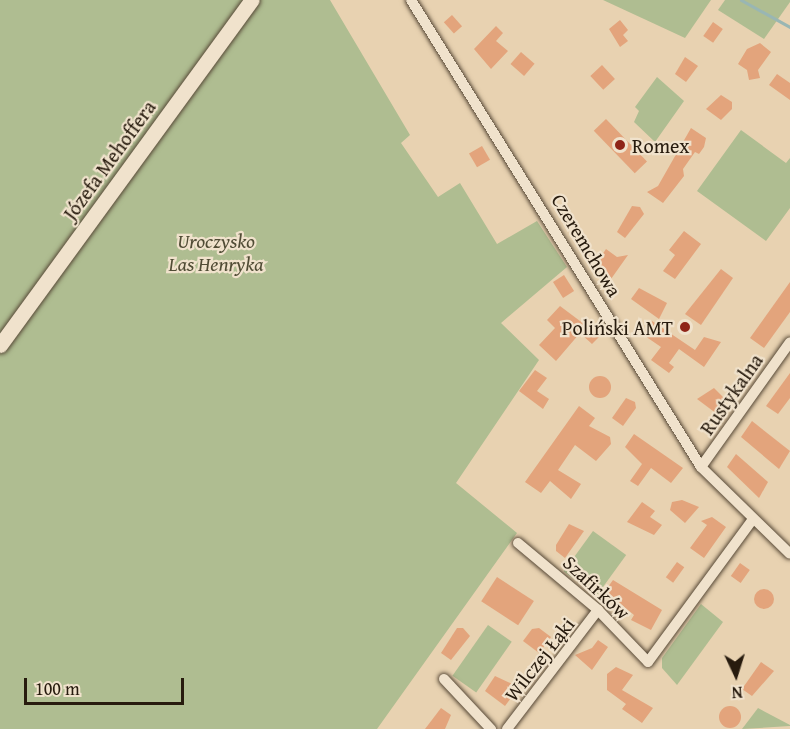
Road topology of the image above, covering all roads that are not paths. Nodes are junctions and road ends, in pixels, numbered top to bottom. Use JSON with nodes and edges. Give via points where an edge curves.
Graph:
{"nodes":[{"id":1,"x":252,"y":0,"type":"edge"},
{"id":2,"x":411,"y":0,"type":"edge"},
{"id":3,"x":790,"y":342,"type":"edge"},
{"id":4,"x":0,"y":345,"type":"edge"},
{"id":5,"x":701,"y":467,"type":"junction"},
{"id":6,"x":753,"y":519,"type":"junction"},
{"id":7,"x":518,"y":543,"type":"dead end"},
{"id":8,"x":790,"y":554,"type":"edge"},
{"id":9,"x":598,"y":610,"type":"junction"},
{"id":10,"x":444,"y":679,"type":"dead end"},
{"id":11,"x":491,"y":729,"type":"edge"},
{"id":12,"x":507,"y":729,"type":"edge"}],
"edges":[{"from":1,"to":4,"type":"street","name":"Józefa Mehoffera"},
{"from":2,"to":5,"type":"street","name":"Czeremchowa"},
{"from":3,"to":5,"type":"street","name":"Rustykalna"},
{"from":5,"to":6,"type":"street","name":"Czeremchowa"},
{"from":6,"to":8,"type":"street","name":"Czeremchowa"},
{"from":6,"to":9,"type":"street","name":"Szafirków","via":[[648,662]]},
{"from":7,"to":9,"type":"street","name":"Szafirków"},
{"from":9,"to":12,"type":"street","name":"Wilczej Łąki"},
{"from":10,"to":11,"type":"street"}]}
